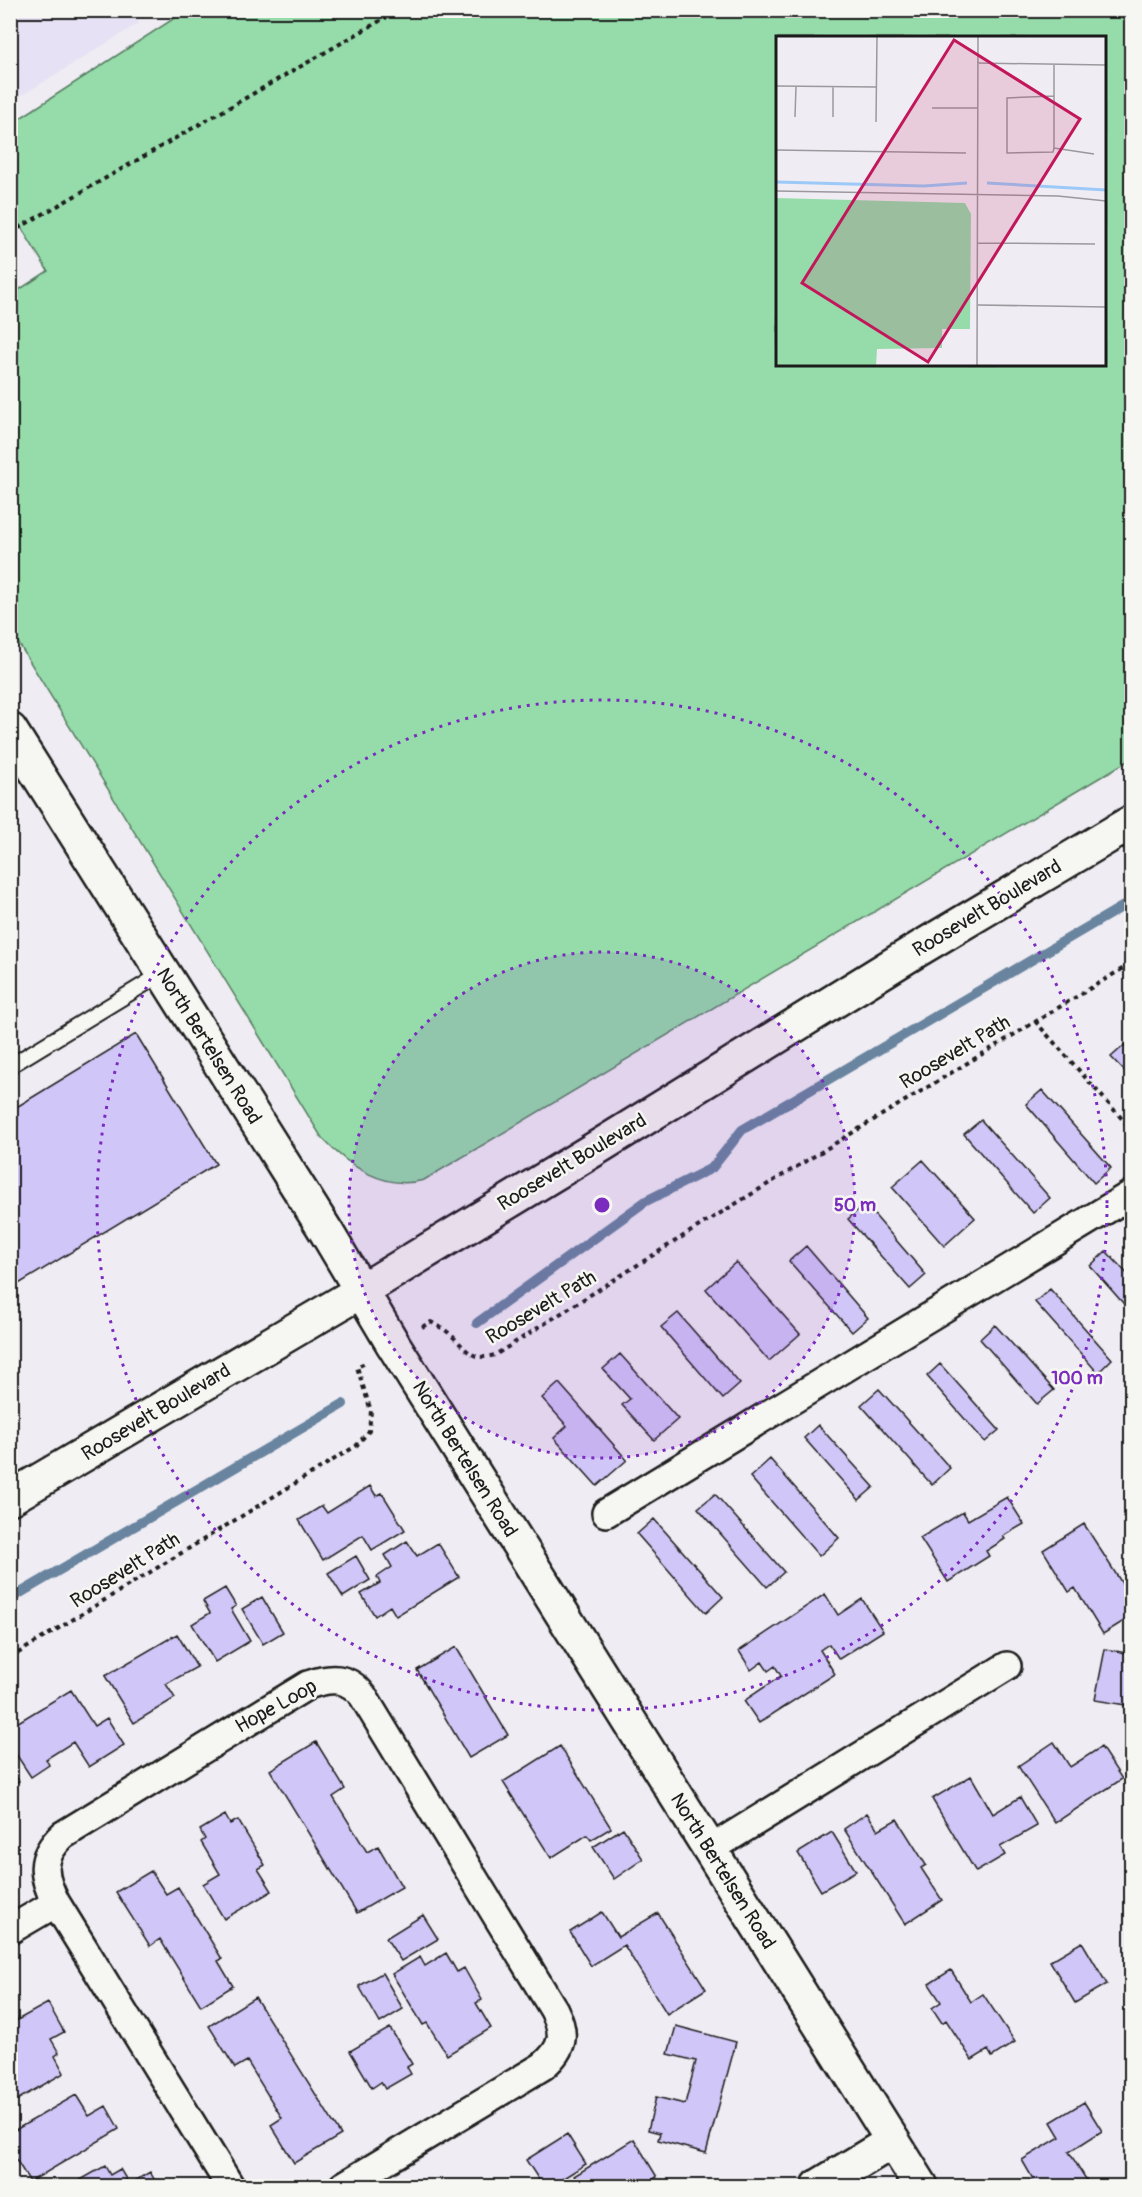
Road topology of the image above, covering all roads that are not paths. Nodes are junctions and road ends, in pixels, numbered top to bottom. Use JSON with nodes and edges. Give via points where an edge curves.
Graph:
{"nodes":[{"id":1,"x":10,"y":730,"type":"edge"},
{"id":2,"x":1131,"y":822,"type":"edge"},
{"id":3,"x":163,"y":973,"type":"junction"},
{"id":4,"x":10,"y":1066,"type":"edge"},
{"id":5,"x":1131,"y":1194,"type":"edge"},
{"id":6,"x":361,"y":1291,"type":"junction"},
{"id":7,"x":10,"y":1498,"type":"edge"},
{"id":8,"x":606,"y":1513,"type":"dead end"},
{"id":9,"x":1007,"y":1666,"type":"dead end"},
{"id":10,"x":709,"y":1850,"type":"junction"},
{"id":11,"x":57,"y":1903,"type":"junction"},
{"id":12,"x":10,"y":1930,"type":"edge"},
{"id":13,"x":893,"y":2141,"type":"junction"},
{"id":14,"x":230,"y":2187,"type":"edge"},
{"id":15,"x":343,"y":2187,"type":"edge"},
{"id":16,"x":819,"y":2187,"type":"edge"},
{"id":17,"x":921,"y":2187,"type":"edge"}],
"edges":[{"from":1,"to":3,"type":"street","name":"North Bertelsen Road"},
{"from":2,"to":6,"type":"street","name":"Roosevelt Boulevard"},
{"from":3,"to":4,"type":"lane"},
{"from":3,"to":6,"type":"street","name":"North Bertelsen Road"},
{"from":5,"to":8,"type":"street"},
{"from":6,"to":7,"type":"street","name":"Roosevelt Boulevard"},
{"from":6,"to":10,"type":"street","name":"North Bertelsen Road"},
{"from":9,"to":10,"type":"street"},
{"from":10,"to":13,"type":"street","name":"North Bertelsen Road"},
{"from":11,"to":12,"type":"street"},
{"from":11,"to":14,"type":"street","name":"Hope Loop"},
{"from":11,"to":15,"type":"street","name":"Hope Loop","via":[[46,1881],[45,1865],[49,1851],[63,1835],[308,1685],[342,1679],[360,1691],[554,2010],[562,2038],[557,2052],[543,2066]]},
{"from":13,"to":16,"type":"street"},
{"from":13,"to":17,"type":"street","name":"North Bertelsen Road"}]}
